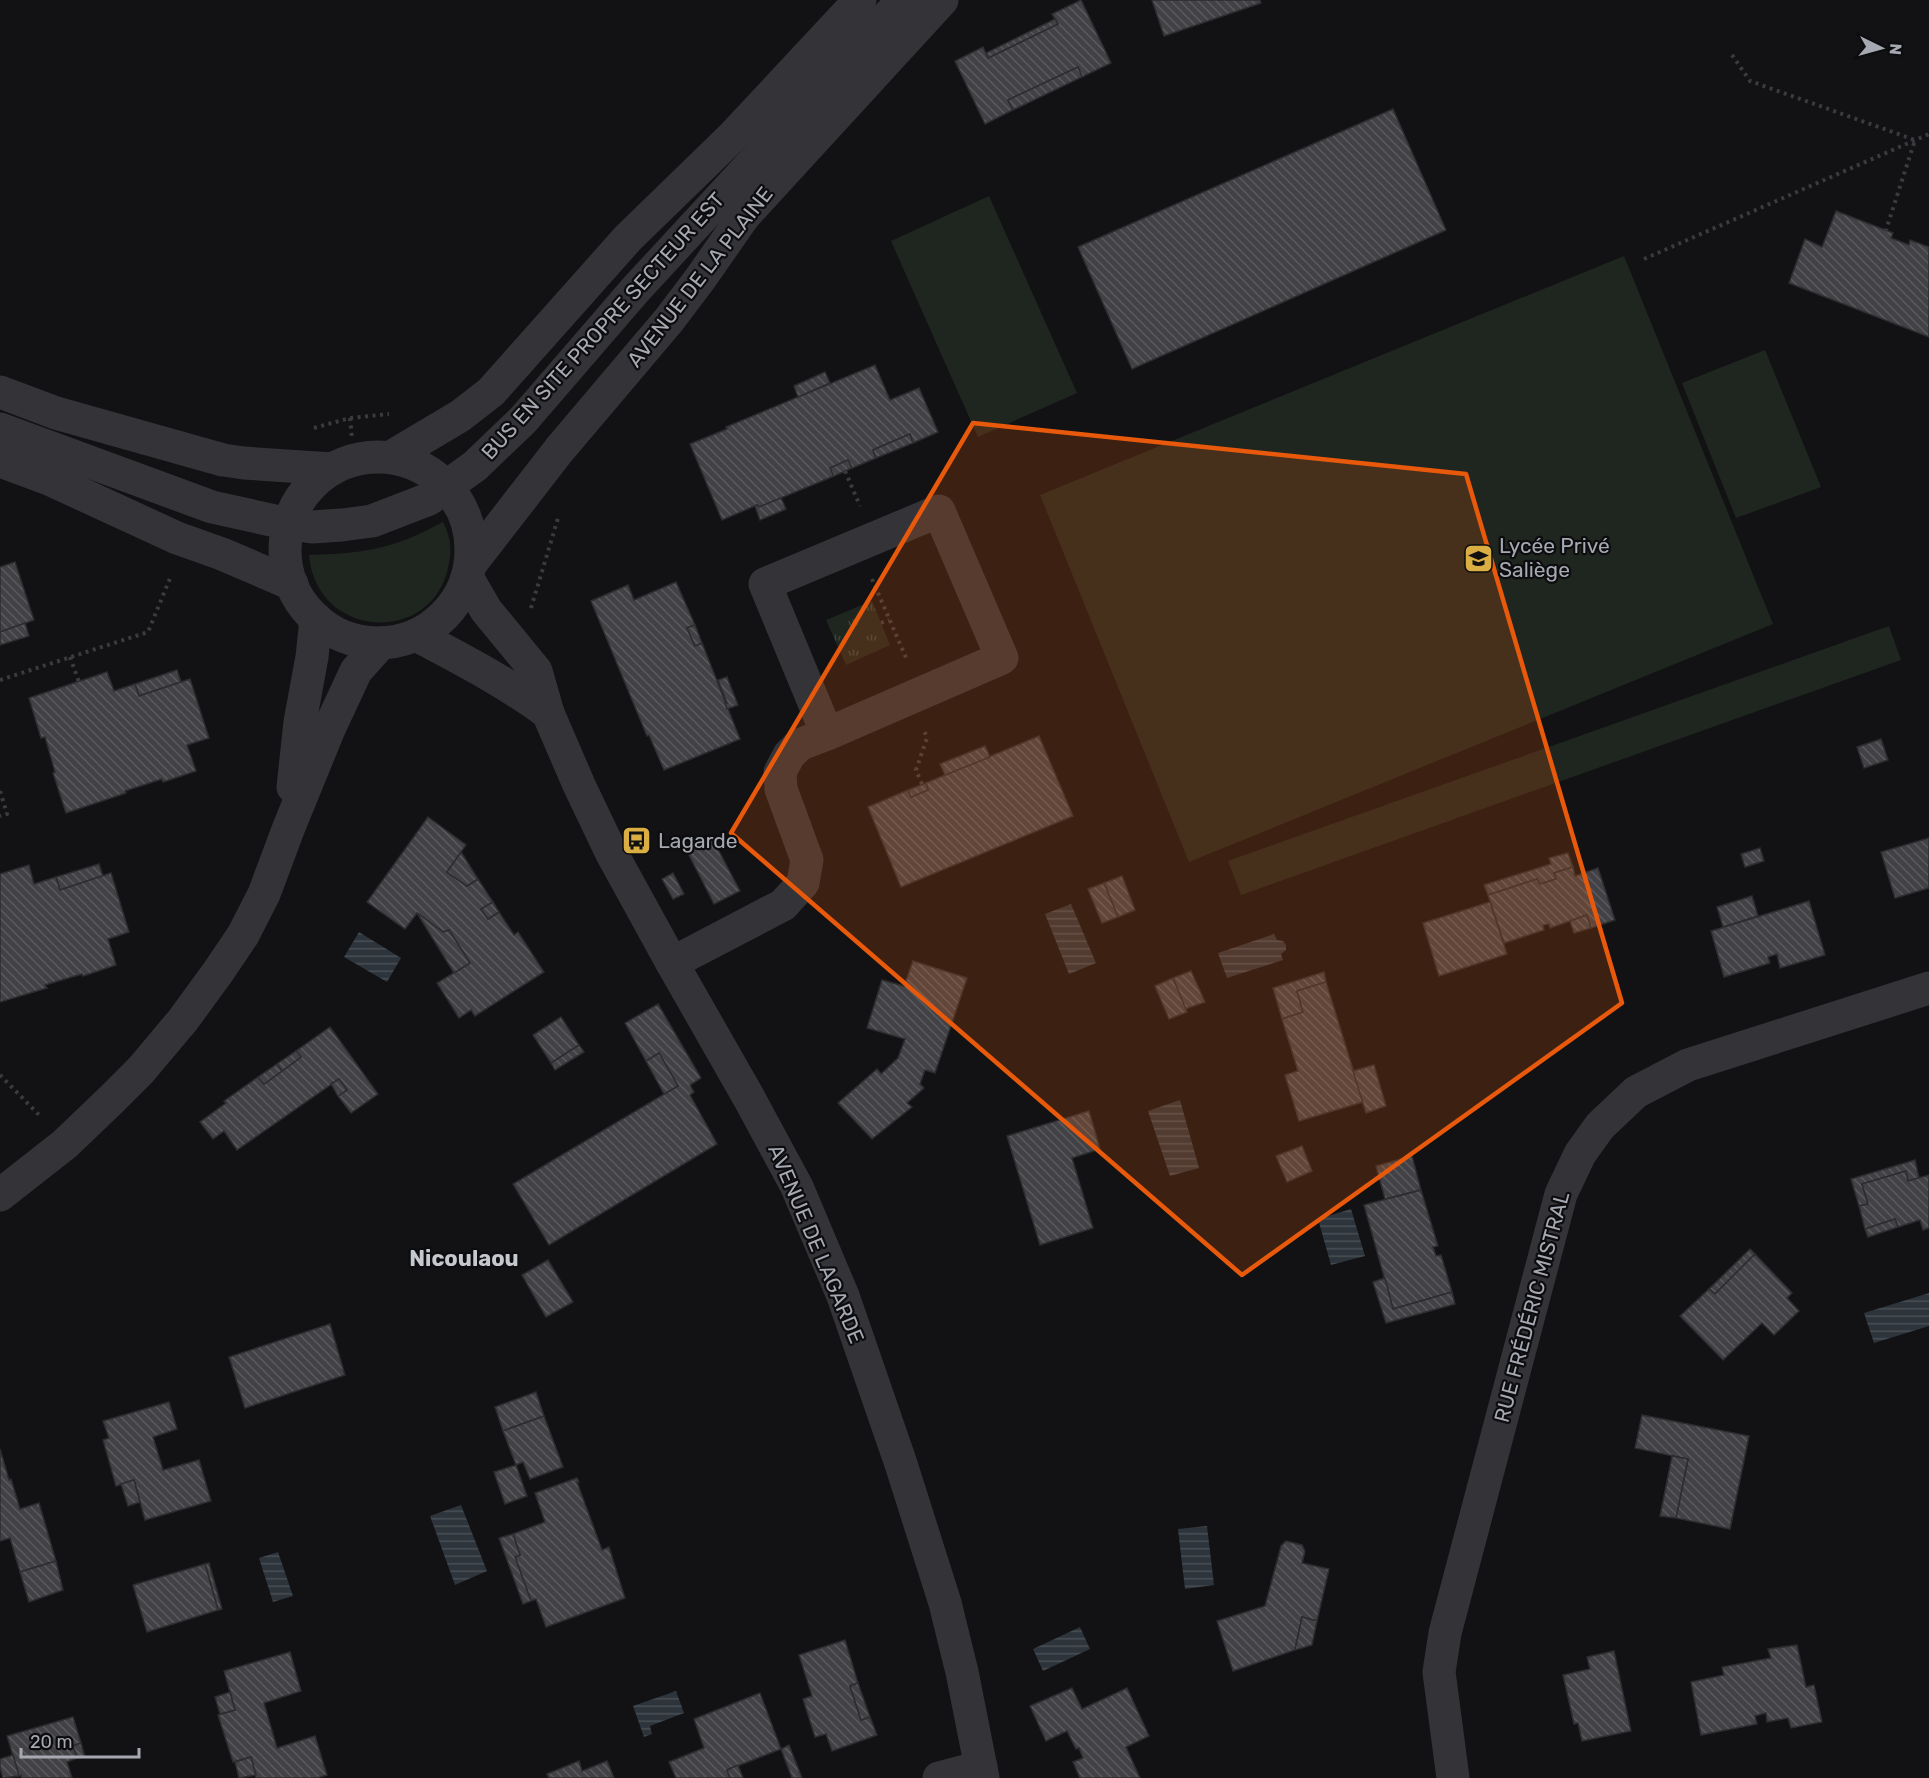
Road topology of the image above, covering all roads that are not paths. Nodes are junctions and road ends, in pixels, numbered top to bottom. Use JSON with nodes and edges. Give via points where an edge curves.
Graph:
{"nodes":[{"id":1,"x":860,"y":0,"type":"edge"},
{"id":2,"x":903,"y":0,"type":"edge"},
{"id":3,"x":942,"y":0,"type":"edge"},
{"id":4,"x":0,"y":392,"type":"edge"},
{"id":5,"x":0,"y":429,"type":"edge"},
{"id":6,"x":392,"y":457,"type":"junction"},
{"id":7,"x":0,"y":461,"type":"edge"},
{"id":8,"x":332,"y":469,"type":"junction"},
{"id":9,"x":447,"y":487,"type":"junction"},
{"id":10,"x":289,"y":524,"type":"junction"},
{"id":11,"x":469,"y":571,"type":"junction"},
{"id":12,"x":292,"y":584,"type":"junction"},
{"id":13,"x":316,"y":619,"type":"junction"},
{"id":14,"x":416,"y":635,"type":"junction"},
{"id":15,"x":381,"y":643,"type":"junction"},
{"id":16,"x":548,"y":713,"type":"junction"},
{"id":17,"x":827,"y":734,"type":"junction"},
{"id":18,"x":289,"y":827,"type":"junction"},
{"id":19,"x":672,"y":963,"type":"junction"},
{"id":20,"x":1929,"y":988,"type":"edge"},
{"id":21,"x":0,"y":1195,"type":"edge"},
{"id":22,"x":982,"y":1772,"type":"edge"},
{"id":23,"x":939,"y":1778,"type":"edge"},
{"id":24,"x":1453,"y":1778,"type":"edge"}],
"edges":[{"from":1,"to":6,"type":"street","via":[[733,136],[628,238],[491,392],[460,416]]},
{"from":2,"to":9,"type":"street","name":"BUS EN SITE PROPRE SECTEUR EST","via":[[636,289],[523,420]]},
{"from":3,"to":11,"type":"street","name":"AVENUE DE LA PLAINE","via":[[744,216],[669,320],[559,450]]},
{"from":4,"to":8,"type":"street","via":[[56,413],[223,460]]},
{"from":5,"to":10,"type":"street","name":"BUS EN SITE PROPRE SECTEUR EST","via":[[212,507]]},
{"from":6,"to":8,"type":"street","via":[[366,458]]},
{"from":6,"to":9,"type":"street","via":[[431,473]]},
{"from":7,"to":12,"type":"street"},
{"from":8,"to":10,"type":"street","via":[[313,484]]},
{"from":9,"to":10,"type":"street","name":"BUS EN SITE PROPRE SECTEUR EST","via":[[429,499],[372,521],[312,527]]},
{"from":9,"to":11,"type":"street","via":[[467,524]]},
{"from":10,"to":12,"type":"street","via":[[285,556]]},
{"from":11,"to":14,"type":"street","name":"AVENUE DE LA PLAINE","via":[[448,612]]},
{"from":11,"to":16,"type":"street","name":"AVENUE DE LAGARDE","via":[[486,610],[536,671]]},
{"from":12,"to":13,"type":"street"},
{"from":13,"to":15,"type":"street","name":"AVENUE DE LA PLAINE","via":[[353,640]]},
{"from":13,"to":18,"type":"street"},
{"from":14,"to":15,"type":"street","name":"AVENUE DE LA PLAINE"},
{"from":14,"to":16,"type":"street","via":[[508,685]]},
{"from":15,"to":18,"type":"street","via":[[356,671]]},
{"from":16,"to":19,"type":"street","name":"AVENUE DE LAGARDE","via":[[611,852]]},
{"from":17,"to":17,"type":"street","via":[[1002,658],[939,511],[765,584]]},
{"from":17,"to":19,"type":"street","via":[[799,745],[780,772],[781,789],[807,860],[803,883],[783,905]]},
{"from":18,"to":21,"type":"street","via":[[264,894],[243,935],[183,1020],[141,1070],[65,1144]]},
{"from":19,"to":22,"type":"street","name":"AVENUE DE LAGARDE","via":[[797,1188],[843,1296],[945,1603]]},
{"from":20,"to":24,"type":"street","name":"RUE FRÉDÉRIC MISTRAL","via":[[1688,1065],[1636,1092],[1600,1126],[1580,1154],[1561,1194],[1445,1633],[1439,1672]]},
{"from":22,"to":23,"type":"street"}]}
